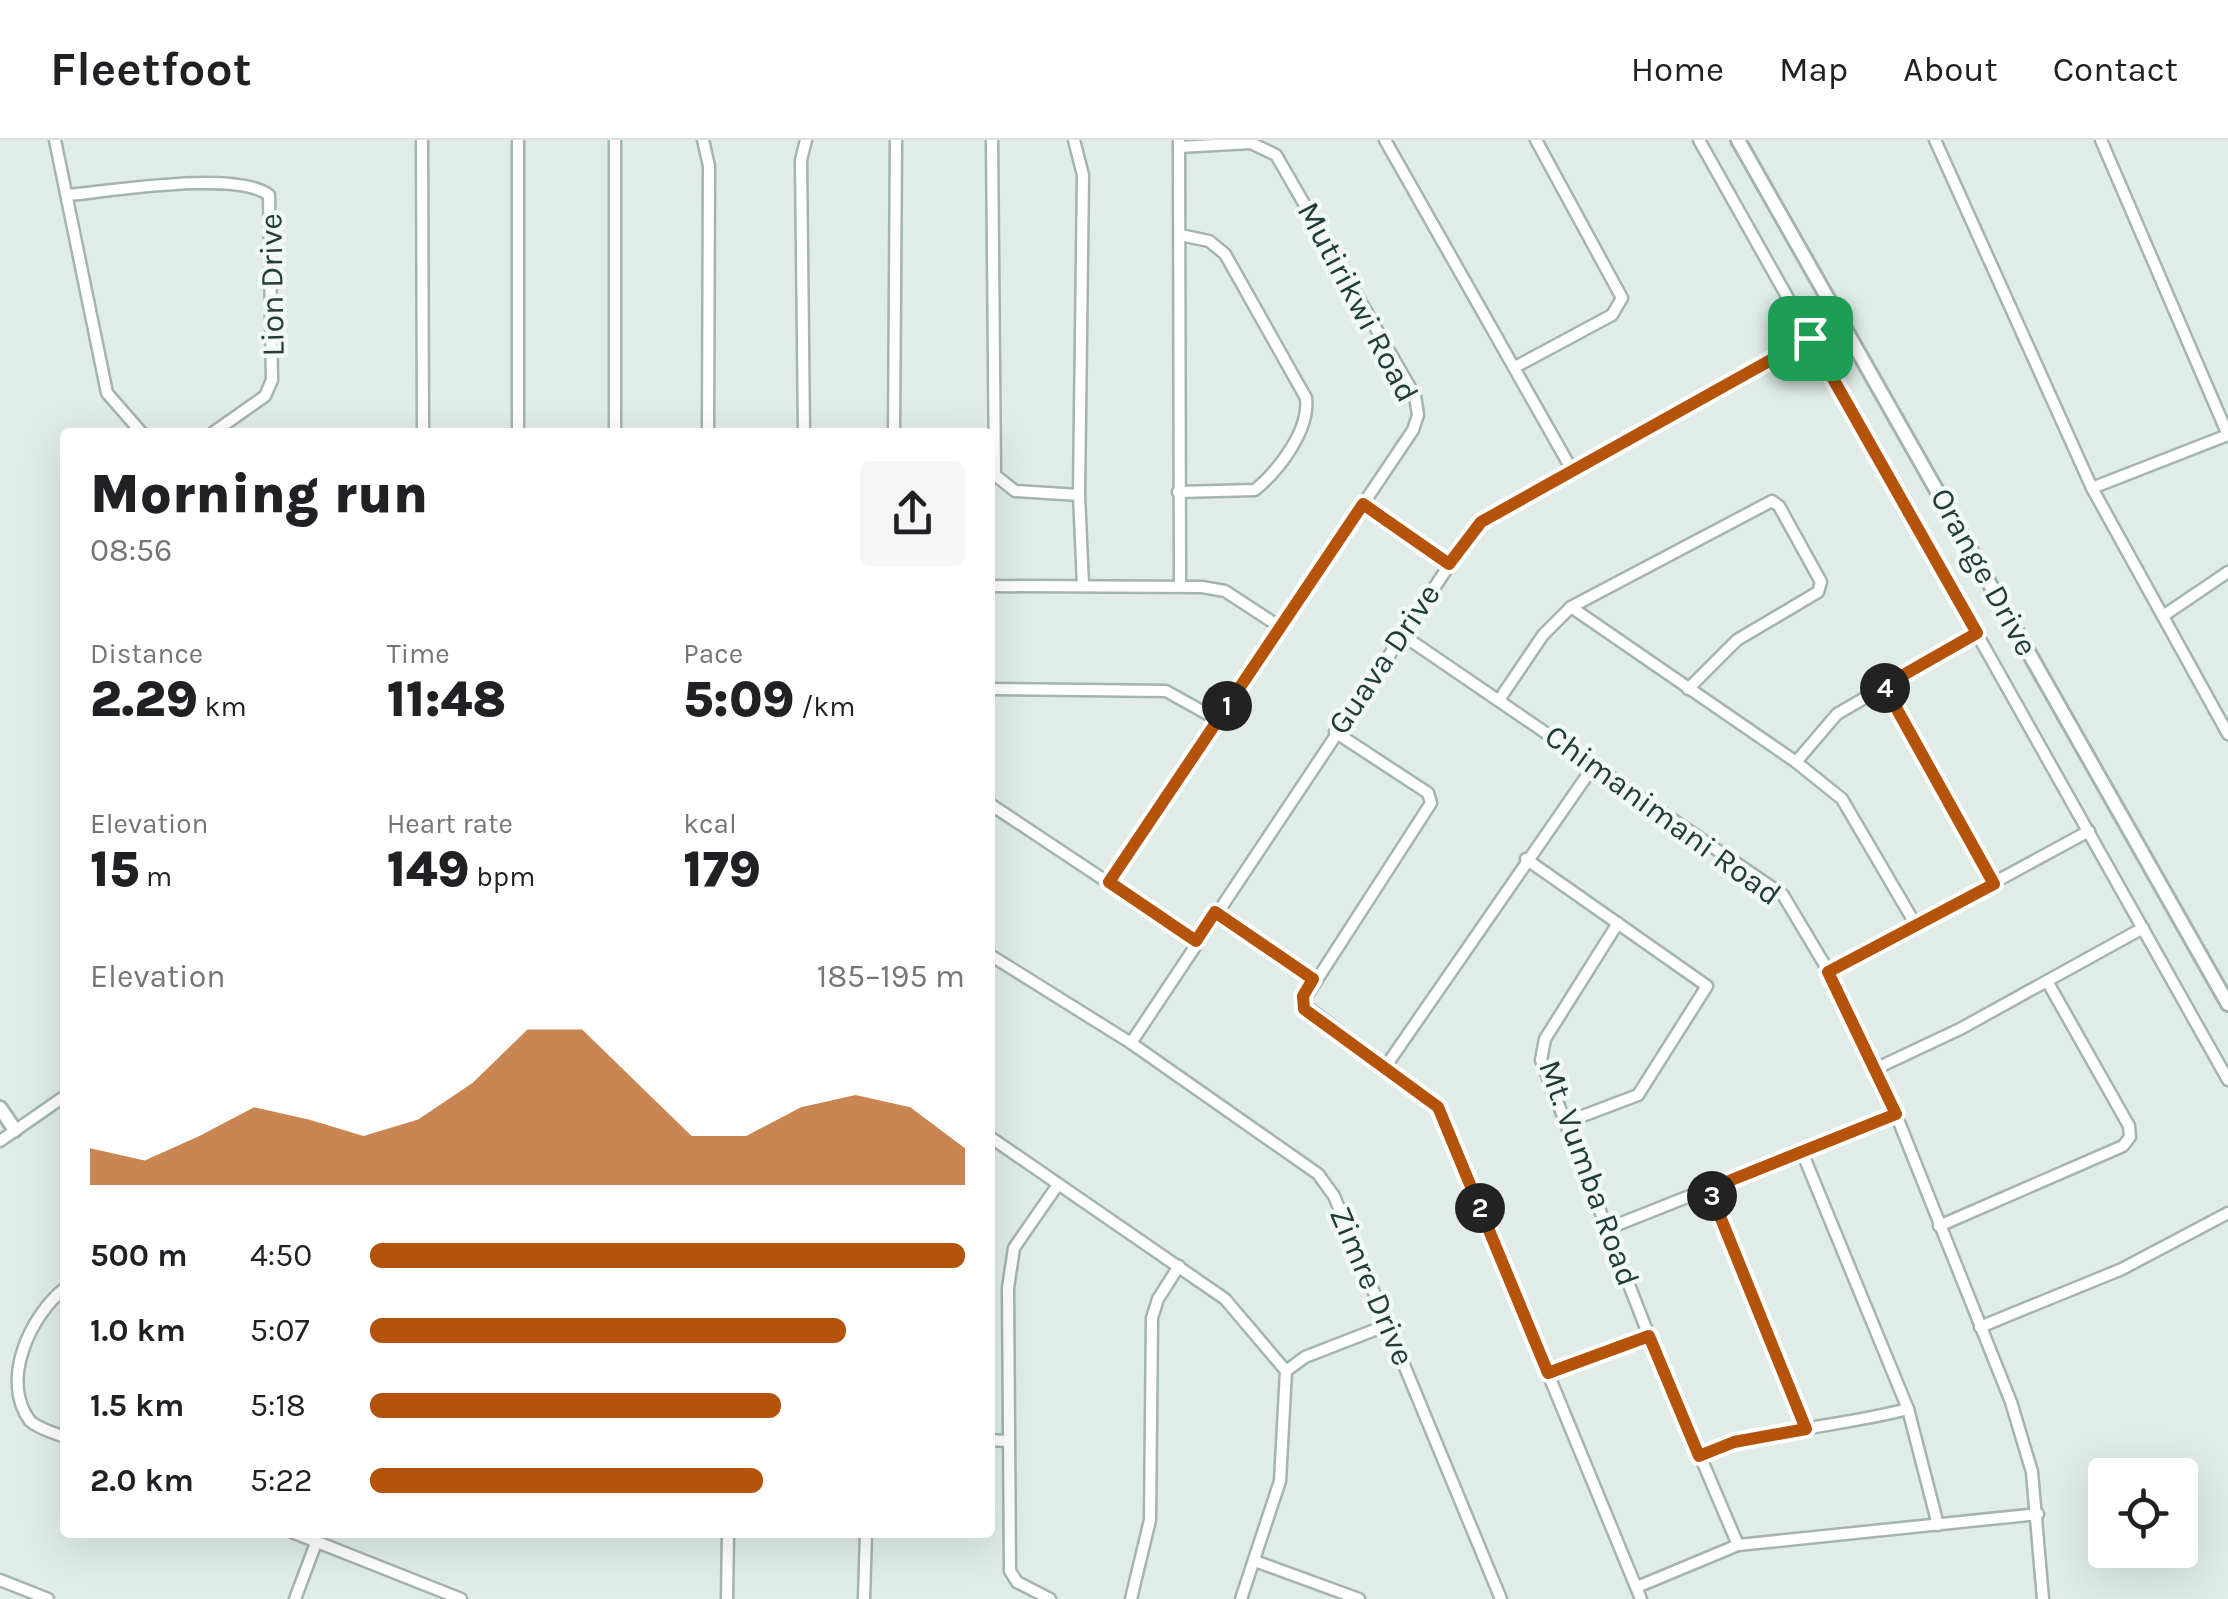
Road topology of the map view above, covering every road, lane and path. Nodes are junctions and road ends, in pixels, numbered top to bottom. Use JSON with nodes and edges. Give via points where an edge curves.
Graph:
{"nodes":[{"id":1,"x":55,"y":140,"type":"edge"},
{"id":2,"x":422,"y":140,"type":"edge"},
{"id":3,"x":518,"y":140,"type":"edge"},
{"id":4,"x":615,"y":140,"type":"edge"},
{"id":5,"x":703,"y":140,"type":"edge"},
{"id":6,"x":806,"y":140,"type":"edge"},
{"id":7,"x":896,"y":140,"type":"edge"},
{"id":8,"x":992,"y":140,"type":"edge"},
{"id":9,"x":1074,"y":140,"type":"edge"},
{"id":10,"x":1385,"y":140,"type":"edge"},
{"id":11,"x":1536,"y":140,"type":"edge"},
{"id":12,"x":1699,"y":140,"type":"edge"},
{"id":13,"x":1739,"y":140,"type":"edge"},
{"id":14,"x":1935,"y":140,"type":"edge"},
{"id":15,"x":2102,"y":140,"type":"edge"},
{"id":16,"x":1179,"y":144,"type":"edge"},
{"id":17,"x":68,"y":195,"type":"junction"},
{"id":18,"x":1180,"y":235,"type":"junction"},
{"id":19,"x":1841,"y":322,"type":"junction"},
{"id":20,"x":1810,"y":338,"type":"junction"},
{"id":21,"x":1517,"y":366,"type":"junction"},
{"id":22,"x":138,"y":428,"type":"edge"},
{"id":23,"x":219,"y":428,"type":"edge"},
{"id":24,"x":423,"y":428,"type":"edge"},
{"id":25,"x":518,"y":428,"type":"edge"},
{"id":26,"x":615,"y":428,"type":"edge"},
{"id":27,"x":708,"y":428,"type":"edge"},
{"id":28,"x":804,"y":428,"type":"edge"},
{"id":29,"x":894,"y":428,"type":"edge"},
{"id":30,"x":995,"y":428,"type":"edge"},
{"id":31,"x":2228,"y":435,"type":"edge"},
{"id":32,"x":1572,"y":470,"type":"junction"},
{"id":33,"x":995,"y":475,"type":"edge"},
{"id":34,"x":2092,"y":488,"type":"junction"},
{"id":35,"x":1178,"y":492,"type":"junction"},
{"id":36,"x":1079,"y":495,"type":"junction"},
{"id":37,"x":1363,"y":504,"type":"junction"},
{"id":38,"x":1449,"y":564,"type":"junction"},
{"id":39,"x":2228,"y":572,"type":"edge"},
{"id":40,"x":1082,"y":585,"type":"junction"},
{"id":41,"x":1180,"y":585,"type":"junction"},
{"id":42,"x":995,"y":586,"type":"edge"},
{"id":43,"x":1571,"y":607,"type":"junction"},
{"id":44,"x":2163,"y":616,"type":"junction"},
{"id":45,"x":1280,"y":627,"type":"junction"},
{"id":46,"x":1977,"y":633,"type":"junction"},
{"id":47,"x":1401,"y":634,"type":"junction"},
{"id":48,"x":1884,"y":686,"type":"junction"},
{"id":49,"x":995,"y":688,"type":"edge"},
{"id":50,"x":1688,"y":689,"type":"junction"},
{"id":51,"x":1499,"y":700,"type":"junction"},
{"id":52,"x":1218,"y":720,"type":"junction"},
{"id":53,"x":1335,"y":732,"type":"junction"},
{"id":54,"x":2228,"y":734,"type":"edge"},
{"id":55,"x":1796,"y":762,"type":"junction"},
{"id":56,"x":1595,"y":764,"type":"junction"},
{"id":57,"x":995,"y":807,"type":"edge"},
{"id":58,"x":2089,"y":832,"type":"junction"},
{"id":59,"x":1526,"y":859,"type":"junction"},
{"id":60,"x":1109,"y":882,"type":"junction"},
{"id":61,"x":1994,"y":884,"type":"junction"},
{"id":62,"x":1215,"y":912,"type":"junction"},
{"id":63,"x":1618,"y":923,"type":"junction"},
{"id":64,"x":1917,"y":927,"type":"junction"},
{"id":65,"x":2144,"y":928,"type":"junction"},
{"id":66,"x":1196,"y":941,"type":"junction"},
{"id":67,"x":995,"y":958,"type":"edge"},
{"id":68,"x":1828,"y":972,"type":"junction"},
{"id":69,"x":1313,"y":979,"type":"junction"},
{"id":70,"x":2047,"y":981,"type":"junction"},
{"id":71,"x":2228,"y":1004,"type":"edge"},
{"id":72,"x":1131,"y":1043,"type":"junction"},
{"id":73,"x":1386,"y":1066,"type":"junction"},
{"id":74,"x":1875,"y":1069,"type":"junction"},
{"id":75,"x":2228,"y":1080,"type":"edge"},
{"id":76,"x":60,"y":1099,"type":"edge"},
{"id":77,"x":0,"y":1108,"type":"edge"},
{"id":78,"x":1896,"y":1114,"type":"junction"},
{"id":79,"x":1564,"y":1123,"type":"junction"},
{"id":80,"x":15,"y":1130,"type":"junction"},
{"id":81,"x":0,"y":1141,"type":"edge"},
{"id":82,"x":995,"y":1141,"type":"edge"},
{"id":83,"x":1802,"y":1152,"type":"junction"},
{"id":84,"x":1056,"y":1186,"type":"junction"},
{"id":85,"x":1709,"y":1189,"type":"junction"},
{"id":86,"x":2228,"y":1212,"type":"edge"},
{"id":87,"x":1939,"y":1226,"type":"junction"},
{"id":88,"x":1609,"y":1228,"type":"junction"},
{"id":89,"x":1179,"y":1266,"type":"junction"},
{"id":90,"x":60,"y":1293,"type":"edge"},
{"id":91,"x":1390,"y":1324,"type":"junction"},
{"id":92,"x":1980,"y":1328,"type":"junction"},
{"id":93,"x":1649,"y":1336,"type":"junction"},
{"id":94,"x":1286,"y":1371,"type":"junction"},
{"id":95,"x":1548,"y":1373,"type":"junction"},
{"id":96,"x":1908,"y":1409,"type":"junction"},
{"id":97,"x":1806,"y":1429,"type":"junction"},
{"id":98,"x":60,"y":1436,"type":"edge"},
{"id":99,"x":995,"y":1440,"type":"edge"},
{"id":100,"x":1006,"y":1441,"type":"junction"},
{"id":101,"x":1699,"y":1456,"type":"junction"},
{"id":102,"x":2038,"y":1514,"type":"junction"},
{"id":103,"x":1938,"y":1526,"type":"junction"},
{"id":104,"x":306,"y":1538,"type":"edge"},
{"id":105,"x":728,"y":1538,"type":"edge"},
{"id":106,"x":866,"y":1538,"type":"edge"},
{"id":107,"x":316,"y":1542,"type":"junction"},
{"id":108,"x":1738,"y":1545,"type":"junction"},
{"id":109,"x":1255,"y":1561,"type":"junction"},
{"id":110,"x":0,"y":1580,"type":"edge"},
{"id":111,"x":1637,"y":1586,"type":"junction"},
{"id":112,"x":48,"y":1599,"type":"edge"},
{"id":113,"x":295,"y":1599,"type":"edge"},
{"id":114,"x":460,"y":1599,"type":"edge"},
{"id":115,"x":727,"y":1599,"type":"edge"},
{"id":116,"x":864,"y":1599,"type":"edge"},
{"id":117,"x":1050,"y":1599,"type":"edge"},
{"id":118,"x":1131,"y":1599,"type":"edge"},
{"id":119,"x":1241,"y":1599,"type":"edge"},
{"id":120,"x":1360,"y":1599,"type":"edge"},
{"id":121,"x":1501,"y":1599,"type":"edge"},
{"id":122,"x":1641,"y":1599,"type":"edge"},
{"id":123,"x":2043,"y":1599,"type":"edge"}],
"edges":[{"from":1,"to":17,"type":"street"},
{"from":2,"to":24,"type":"street"},
{"from":3,"to":25,"type":"street"},
{"from":4,"to":26,"type":"street"},
{"from":5,"to":27,"type":"street","via":[[709,166]]},
{"from":6,"to":28,"type":"street"},
{"from":7,"to":29,"type":"street"},
{"from":8,"to":30,"type":"street"},
{"from":9,"to":36,"type":"street","via":[[1083,175]]},
{"from":10,"to":21,"type":"street"},
{"from":11,"to":21,"type":"street","via":[[1622,298],[1612,315]]},
{"from":12,"to":20,"type":"street"},
{"from":13,"to":19,"type":"street","name":"Orange Drive"},
{"from":14,"to":34,"type":"street"},
{"from":15,"to":31,"type":"street"},
{"from":16,"to":18,"type":"street"},
{"from":16,"to":37,"type":"street","name":"Mutirikwi Road","via":[[1252,143],[1271,150],[1415,396],[1416,426]]},
{"from":17,"to":22,"type":"street","via":[[107,392]]},
{"from":17,"to":23,"type":"street","name":"Lion Drive","via":[[247,184],[270,195],[270,388]]},
{"from":18,"to":35,"type":"street"},
{"from":18,"to":35,"type":"street","via":[[1209,241],[1225,254],[1308,411],[1283,458],[1255,490]]},
{"from":19,"to":20,"type":"street","name":"Guava Drive"},
{"from":19,"to":71,"type":"street","name":"Orange Drive"},
{"from":20,"to":32,"type":"street","name":"Guava Drive"},
{"from":20,"to":46,"type":"street"},
{"from":21,"to":32,"type":"street"},
{"from":31,"to":34,"type":"street"},
{"from":32,"to":38,"type":"street","name":"Guava Drive","via":[[1481,522]]},
{"from":33,"to":36,"type":"street","via":[[1015,490]]},
{"from":34,"to":44,"type":"street"},
{"from":35,"to":41,"type":"street"},
{"from":36,"to":40,"type":"street"},
{"from":37,"to":38,"type":"street"},
{"from":37,"to":45,"type":"street","name":"Mutirikwi Road"},
{"from":38,"to":47,"type":"street","name":"Guava Drive"},
{"from":39,"to":44,"type":"street"},
{"from":40,"to":41,"type":"street"},
{"from":40,"to":42,"type":"street"},
{"from":41,"to":45,"type":"street","via":[[1225,591]]},
{"from":43,"to":50,"type":"street"},
{"from":43,"to":50,"type":"street","via":[[1765,502],[1779,506],[1821,582],[1818,592],[1737,640]]},
{"from":43,"to":51,"type":"street"},
{"from":44,"to":54,"type":"street"},
{"from":45,"to":52,"type":"street","name":"Mutirikwi Road"},
{"from":46,"to":48,"type":"street"},
{"from":46,"to":58,"type":"street"},
{"from":47,"to":51,"type":"street","name":"Chimanimani Road"},
{"from":47,"to":53,"type":"street","name":"Guava Drive"},
{"from":48,"to":55,"type":"street","via":[[1837,714]]},
{"from":48,"to":61,"type":"street"},
{"from":49,"to":52,"type":"street","via":[[1166,690]]},
{"from":50,"to":55,"type":"street"},
{"from":51,"to":56,"type":"street","name":"Chimanimani Road"},
{"from":52,"to":60,"type":"street","name":"Mutirikwi Road"},
{"from":53,"to":62,"type":"street","name":"Guava Drive"},
{"from":53,"to":69,"type":"street","via":[[1428,794],[1431,803]]},
{"from":55,"to":64,"type":"street","via":[[1842,799]]},
{"from":56,"to":59,"type":"street"},
{"from":56,"to":68,"type":"street","name":"Chimanimani Road","via":[[1772,884]]},
{"from":57,"to":60,"type":"street"},
{"from":58,"to":61,"type":"street"},
{"from":58,"to":65,"type":"street"},
{"from":59,"to":63,"type":"street"},
{"from":59,"to":73,"type":"street"},
{"from":60,"to":66,"type":"street"},
{"from":61,"to":64,"type":"street"},
{"from":62,"to":66,"type":"street","name":"Guava Drive"},
{"from":62,"to":69,"type":"street"},
{"from":63,"to":79,"type":"street","name":"Mt. Vumba Road","via":[[1545,1038],[1542,1060]]},
{"from":63,"to":79,"type":"street","via":[[1702,979],[1707,989],[1638,1094]]},
{"from":64,"to":68,"type":"street"},
{"from":65,"to":70,"type":"street"},
{"from":65,"to":75,"type":"street"},
{"from":66,"to":72,"type":"street","name":"Guava Drive"},
{"from":67,"to":72,"type":"street","name":"Zimre Drive"},
{"from":68,"to":74,"type":"street","name":"Chimanimani Road"},
{"from":69,"to":73,"type":"street","via":[[1304,1009]]},
{"from":70,"to":74,"type":"street"},
{"from":70,"to":87,"type":"street","via":[[2130,1137],[2123,1146]]},
{"from":72,"to":91,"type":"street","name":"Zimre Drive","via":[[1318,1174]]},
{"from":73,"to":95,"type":"street","via":[[1438,1107]]},
{"from":74,"to":78,"type":"street","name":"Chimanimani Road"},
{"from":76,"to":80,"type":"street"},
{"from":77,"to":80,"type":"street"},
{"from":78,"to":83,"type":"street"},
{"from":78,"to":87,"type":"street","name":"Chimanimani Road"},
{"from":79,"to":88,"type":"street","name":"Mt. Vumba Road"},
{"from":80,"to":81,"type":"street"},
{"from":82,"to":84,"type":"street"},
{"from":83,"to":85,"type":"street"},
{"from":83,"to":96,"type":"street"},
{"from":84,"to":89,"type":"street"},
{"from":84,"to":100,"type":"street","via":[[1022,1231],[1010,1264]]},
{"from":85,"to":88,"type":"street"},
{"from":85,"to":97,"type":"street"},
{"from":86,"to":92,"type":"street","via":[[2122,1269]]},
{"from":87,"to":92,"type":"street","name":"Chimanimani Road"},
{"from":88,"to":93,"type":"street","name":"Mt. Vumba Road"},
{"from":89,"to":94,"type":"street","via":[[1225,1298]]},
{"from":89,"to":118,"type":"street","via":[[1152,1318],[1150,1520]]},
{"from":90,"to":98,"type":"street","via":[[31,1322],[11,1385],[30,1421]]},
{"from":91,"to":94,"type":"street"},
{"from":91,"to":121,"type":"street","name":"Zimre Drive"},
{"from":92,"to":102,"type":"street","name":"Chimanimani Road","via":[[2011,1402]]},
{"from":93,"to":95,"type":"street"},
{"from":93,"to":101,"type":"street","name":"Mt. Vumba Road"},
{"from":94,"to":109,"type":"street","via":[[1280,1481]]},
{"from":95,"to":111,"type":"street"},
{"from":96,"to":97,"type":"street"},
{"from":96,"to":103,"type":"street"},
{"from":97,"to":101,"type":"street","via":[[1734,1442]]},
{"from":99,"to":100,"type":"street"},
{"from":100,"to":117,"type":"street","via":[[1010,1571]]},
{"from":101,"to":108,"type":"street","name":"Mt. Vumba Road"},
{"from":102,"to":103,"type":"street"},
{"from":102,"to":123,"type":"street","name":"Chimanimani Road"},
{"from":103,"to":108,"type":"street"},
{"from":104,"to":107,"type":"street"},
{"from":105,"to":115,"type":"street"},
{"from":106,"to":116,"type":"street"},
{"from":107,"to":113,"type":"street"},
{"from":107,"to":114,"type":"street"},
{"from":108,"to":111,"type":"street"},
{"from":109,"to":119,"type":"street"},
{"from":109,"to":120,"type":"street"},
{"from":110,"to":112,"type":"street"},
{"from":111,"to":122,"type":"street"}]}
